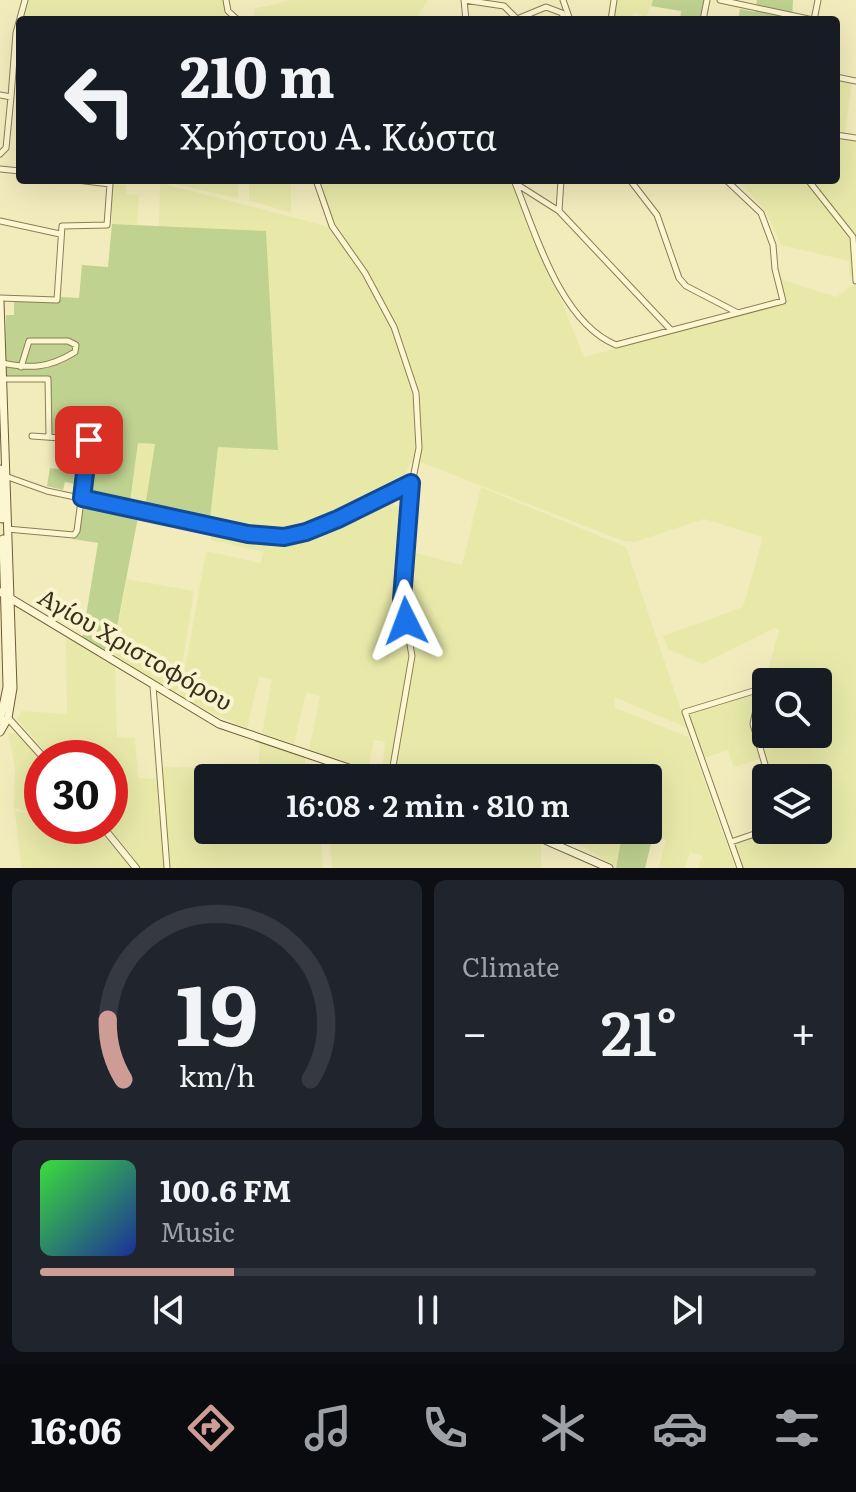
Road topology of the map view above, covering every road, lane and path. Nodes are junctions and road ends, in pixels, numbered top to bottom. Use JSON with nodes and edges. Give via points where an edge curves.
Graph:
{"nodes":[{"id":1,"x":464,"y":0,"type":"edge"},
{"id":2,"x":720,"y":0,"type":"edge"},
{"id":3,"x":513,"y":16,"type":"edge"},
{"id":4,"x":526,"y":16,"type":"edge"},
{"id":5,"x":564,"y":16,"type":"edge"},
{"id":6,"x":794,"y":16,"type":"edge"},
{"id":7,"x":16,"y":33,"type":"edge"},
{"id":8,"x":0,"y":95,"type":"edge"},
{"id":9,"x":11,"y":97,"type":"junction"},
{"id":10,"x":0,"y":154,"type":"edge"},
{"id":11,"x":110,"y":184,"type":"edge"},
{"id":12,"x":317,"y":184,"type":"edge"},
{"id":13,"x":516,"y":184,"type":"edge"},
{"id":14,"x":518,"y":184,"type":"edge"},
{"id":15,"x":561,"y":184,"type":"edge"},
{"id":16,"x":633,"y":184,"type":"edge"},
{"id":17,"x":730,"y":184,"type":"edge"},
{"id":18,"x":811,"y":184,"type":"edge"},
{"id":19,"x":559,"y":211,"type":"junction"},
{"id":20,"x":0,"y":221,"type":"edge"},
{"id":21,"x":60,"y":234,"type":"junction"},
{"id":22,"x":856,"y":281,"type":"edge"},
{"id":23,"x":0,"y":300,"type":"edge"},
{"id":24,"x":739,"y":314,"type":"junction"},
{"id":25,"x":670,"y":329,"type":"junction"},
{"id":26,"x":1,"y":363,"type":"edge"},
{"id":27,"x":21,"y":367,"type":"junction"},
{"id":28,"x":2,"y":379,"type":"edge"},
{"id":29,"x":32,"y":436,"type":"dead end"},
{"id":30,"x":49,"y":436,"type":"junction"},
{"id":31,"x":3,"y":467,"type":"edge"},
{"id":32,"x":411,"y":483,"type":"junction"},
{"id":33,"x":82,"y":498,"type":"junction"},
{"id":34,"x":7,"y":529,"type":"junction"},
{"id":35,"x":2,"y":575,"type":"edge"},
{"id":36,"x":4,"y":597,"type":"edge"},
{"id":37,"x":153,"y":686,"type":"junction"},
{"id":38,"x":2,"y":707,"type":"edge"},
{"id":39,"x":4,"y":719,"type":"edge"},
{"id":40,"x":0,"y":732,"type":"edge"},
{"id":41,"x":26,"y":740,"type":"edge"},
{"id":42,"x":337,"y":764,"type":"edge"},
{"id":43,"x":393,"y":764,"type":"edge"},
{"id":44,"x":765,"y":764,"type":"edge"},
{"id":45,"x":752,"y":835,"type":"edge"},
{"id":46,"x":731,"y":842,"type":"junction"},
{"id":47,"x":117,"y":844,"type":"edge"},
{"id":48,"x":554,"y":844,"type":"edge"},
{"id":49,"x":136,"y":868,"type":"edge"},
{"id":50,"x":167,"y":868,"type":"edge"},
{"id":51,"x":609,"y":868,"type":"edge"},
{"id":52,"x":740,"y":868,"type":"edge"}],
"edges":[{"from":1,"to":3,"type":"street","via":[[504,6]]},
{"from":2,"to":6,"type":"street"},
{"from":4,"to":5,"type":"street","via":[[546,7]]},
{"from":7,"to":9,"type":"street"},
{"from":8,"to":9,"type":"street"},
{"from":9,"to":10,"type":"street","via":[[6,148]]},
{"from":11,"to":21,"type":"street","via":[[107,225],[65,225]]},
{"from":12,"to":32,"type":"street","via":[[332,226],[365,273],[412,373],[419,448]]},
{"from":13,"to":25,"type":"street","via":[[576,315],[616,345]]},
{"from":14,"to":19,"type":"street"},
{"from":15,"to":19,"type":"street"},
{"from":16,"to":24,"type":"street","via":[[657,215],[679,278]]},
{"from":17,"to":24,"type":"street","via":[[761,213],[783,297],[782,302]]},
{"from":18,"to":22,"type":"street","via":[[853,237]]},
{"from":19,"to":25,"type":"street"},
{"from":20,"to":21,"type":"street"},
{"from":21,"to":23,"type":"street","via":[[57,300]]},
{"from":23,"to":26,"type":"main road"},
{"from":24,"to":25,"type":"street"},
{"from":26,"to":27,"type":"street"},
{"from":26,"to":28,"type":"main road"},
{"from":27,"to":27,"type":"street","via":[[52,365],[75,352],[76,345],[29,341]]},
{"from":28,"to":30,"type":"street","via":[[48,379]]},
{"from":28,"to":31,"type":"main road"},
{"from":29,"to":30,"type":"street"},
{"from":30,"to":33,"type":"street","via":[[89,440]]},
{"from":31,"to":33,"type":"street","via":[[47,491]]},
{"from":31,"to":34,"type":"main road"},
{"from":31,"to":35,"type":"main road"},
{"from":32,"to":33,"type":"street","via":[[338,519],[284,537]]},
{"from":32,"to":43,"type":"street","via":[[402,599],[412,656]]},
{"from":33,"to":34,"type":"street","via":[[75,534]]},
{"from":34,"to":36,"type":"main road"},
{"from":35,"to":36,"type":"main road"},
{"from":36,"to":37,"type":"main road","name":"Αγίου Χριστοφόρου"},
{"from":36,"to":38,"type":"main road","via":[[7,687]]},
{"from":36,"to":39,"type":"main road","via":[[13,688]]},
{"from":37,"to":42,"type":"main road","name":"Αγίου Χριστοφόρου","via":[[219,724]]},
{"from":37,"to":50,"type":"street"},
{"from":38,"to":39,"type":"main road"},
{"from":39,"to":40,"type":"main road"},
{"from":39,"to":41,"type":"street"},
{"from":44,"to":46,"type":"street","via":[[753,724],[760,689],[685,712]]},
{"from":45,"to":46,"type":"street"},
{"from":46,"to":52,"type":"street"},
{"from":47,"to":49,"type":"street"},
{"from":48,"to":51,"type":"main road"}]}
